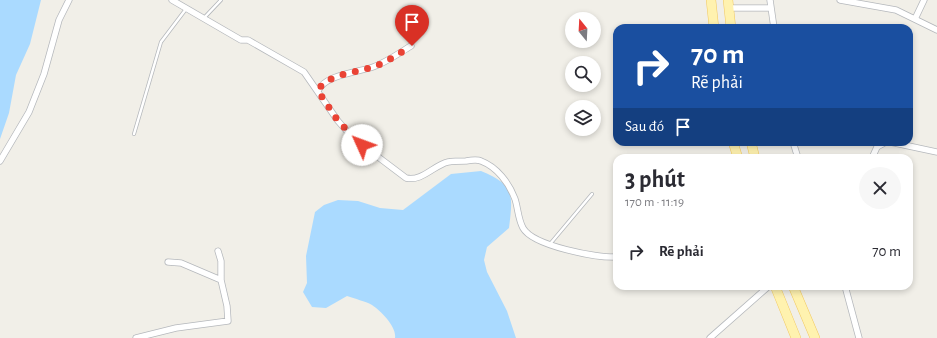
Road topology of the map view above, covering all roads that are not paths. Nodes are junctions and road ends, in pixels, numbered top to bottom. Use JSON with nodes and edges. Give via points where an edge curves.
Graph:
{"nodes":[{"id":1,"x":69,"y":0,"type":"edge"},
{"id":2,"x":172,"y":0,"type":"edge"},
{"id":3,"x":221,"y":0,"type":"edge"},
{"id":4,"x":711,"y":0,"type":"edge"},
{"id":5,"x":770,"y":0,"type":"edge"},
{"id":6,"x":840,"y":0,"type":"edge"},
{"id":7,"x":924,"y":0,"type":"edge"},
{"id":8,"x":729,"y":4,"type":"edge"},
{"id":9,"x":771,"y":8,"type":"junction"},
{"id":10,"x":186,"y":9,"type":"junction"},
{"id":11,"x":203,"y":19,"type":"junction"},
{"id":12,"x":914,"y":19,"type":"junction"},
{"id":13,"x":714,"y":24,"type":"edge"},
{"id":14,"x":731,"y":24,"type":"edge"},
{"id":15,"x":773,"y":24,"type":"edge"},
{"id":16,"x":937,"y":30,"type":"edge"},
{"id":17,"x":412,"y":46,"type":"dead end"},
{"id":18,"x":318,"y":91,"type":"junction"},
{"id":19,"x":134,"y":134,"type":"dead end"},
{"id":20,"x":909,"y":146,"type":"edge"},
{"id":21,"x":937,"y":152,"type":"edge"},
{"id":22,"x":0,"y":161,"type":"edge"},
{"id":23,"x":592,"y":194,"type":"dead end"},
{"id":24,"x":549,"y":244,"type":"junction"},
{"id":25,"x":218,"y":251,"type":"dead end"},
{"id":26,"x":613,"y":257,"type":"edge"},
{"id":27,"x":168,"y":262,"type":"dead end"},
{"id":28,"x":221,"y":280,"type":"junction"},
{"id":29,"x":764,"y":290,"type":"edge"},
{"id":30,"x":777,"y":290,"type":"edge"},
{"id":31,"x":795,"y":290,"type":"edge"},
{"id":32,"x":846,"y":290,"type":"edge"},
{"id":33,"x":136,"y":338,"type":"edge"},
{"id":34,"x":710,"y":338,"type":"edge"},
{"id":35,"x":796,"y":338,"type":"edge"},
{"id":36,"x":814,"y":338,"type":"edge"},
{"id":37,"x":859,"y":338,"type":"edge"}],
"edges":[{"from":1,"to":22,"type":"street","via":[[59,20],[44,74],[29,112]]},
{"from":2,"to":10,"type":"street"},
{"from":3,"to":11,"type":"lane"},
{"from":4,"to":13,"type":"main road"},
{"from":5,"to":9,"type":"street"},
{"from":6,"to":12,"type":"street","via":[[896,10]]},
{"from":7,"to":12,"type":"street"},
{"from":8,"to":9,"type":"street"},
{"from":8,"to":14,"type":"main road"},
{"from":9,"to":15,"type":"street"},
{"from":10,"to":11,"type":"street"},
{"from":10,"to":19,"type":"lane","via":[[161,42]]},
{"from":11,"to":18,"type":"street","via":[[299,67]]},
{"from":12,"to":16,"type":"street"},
{"from":17,"to":18,"type":"street","via":[[373,67],[325,82]]},
{"from":18,"to":24,"type":"street","via":[[352,138],[406,178],[415,179],[448,162],[483,161],[504,178],[515,199],[524,230]]},
{"from":20,"to":21,"type":"street"},
{"from":23,"to":24,"type":"lane"},
{"from":24,"to":26,"type":"street","via":[[574,252]]},
{"from":25,"to":28,"type":"street","via":[[221,260]]},
{"from":27,"to":28,"type":"street","via":[[181,263]]},
{"from":28,"to":33,"type":"street","via":[[228,321],[176,328]]},
{"from":29,"to":34,"type":"street"},
{"from":30,"to":35,"type":"main road"},
{"from":31,"to":36,"type":"main road"},
{"from":32,"to":37,"type":"street"}]}
